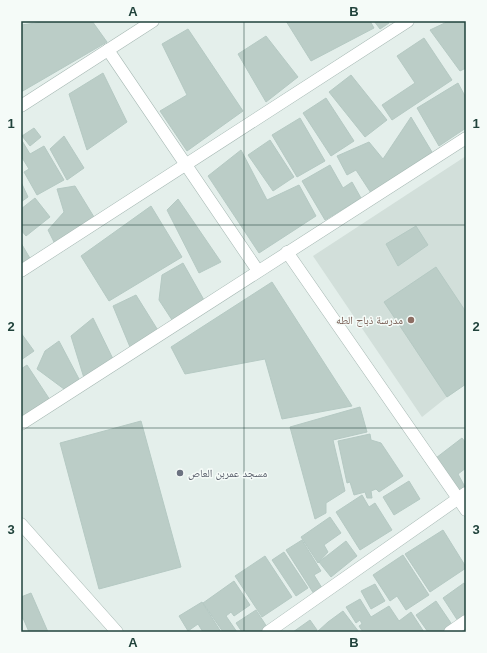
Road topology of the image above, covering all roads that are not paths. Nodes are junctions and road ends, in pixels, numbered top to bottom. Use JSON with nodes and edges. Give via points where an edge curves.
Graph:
{"nodes":[{"id":1,"x":153,"y":21,"type":"edge"},
{"id":2,"x":408,"y":21,"type":"edge"},
{"id":3,"x":108,"y":50,"type":"junction"},
{"id":4,"x":21,"y":106,"type":"edge"},
{"id":5,"x":466,"y":138,"type":"edge"},
{"id":6,"x":186,"y":165,"type":"junction"},
{"id":7,"x":287,"y":252,"type":"junction"},
{"id":8,"x":21,"y":271,"type":"edge"},
{"id":9,"x":258,"y":271,"type":"junction"},
{"id":10,"x":21,"y":424,"type":"edge"},
{"id":11,"x":462,"y":496,"type":"edge"},
{"id":12,"x":466,"y":510,"type":"edge"},
{"id":13,"x":21,"y":524,"type":"edge"},
{"id":14,"x":466,"y":621,"type":"edge"},
{"id":15,"x":117,"y":632,"type":"edge"},
{"id":16,"x":268,"y":632,"type":"edge"},
{"id":17,"x":450,"y":632,"type":"edge"}],
"edges":[{"from":1,"to":3,"type":"street"},
{"from":2,"to":6,"type":"street"},
{"from":3,"to":4,"type":"street"},
{"from":3,"to":6,"type":"street"},
{"from":5,"to":7,"type":"street"},
{"from":6,"to":8,"type":"street"},
{"from":6,"to":9,"type":"street"},
{"from":7,"to":9,"type":"street"},
{"from":7,"to":11,"type":"street"},
{"from":9,"to":10,"type":"street"},
{"from":11,"to":12,"type":"street"},
{"from":11,"to":16,"type":"street"},
{"from":13,"to":15,"type":"street"},
{"from":14,"to":17,"type":"street"}]}
